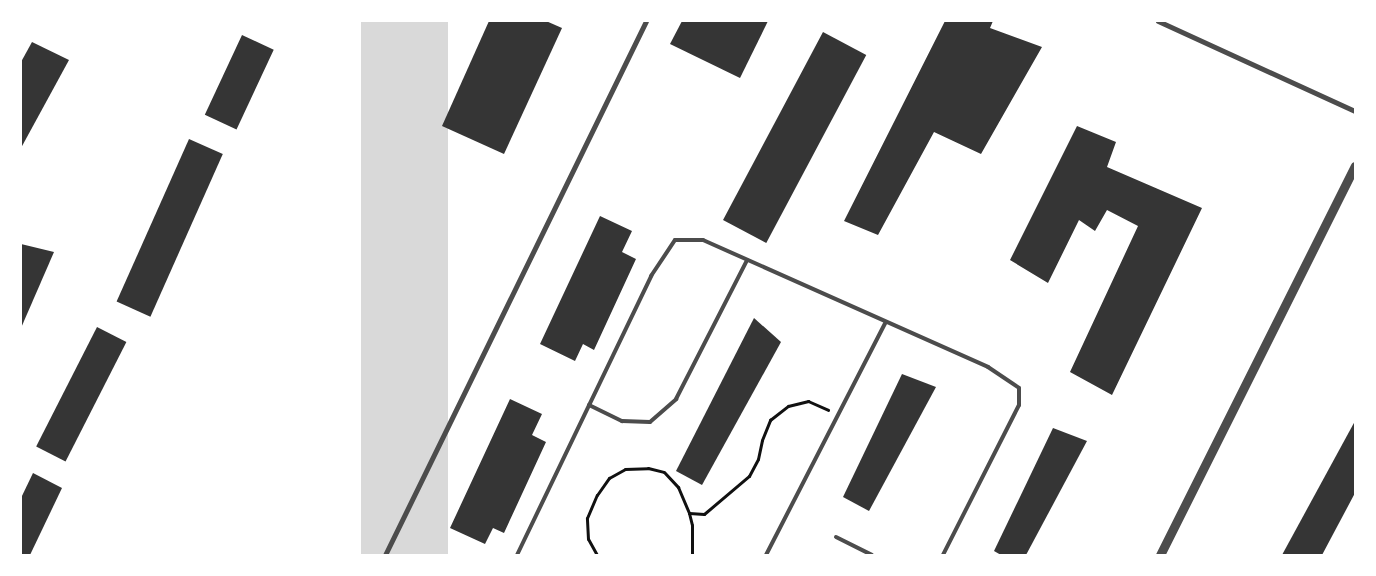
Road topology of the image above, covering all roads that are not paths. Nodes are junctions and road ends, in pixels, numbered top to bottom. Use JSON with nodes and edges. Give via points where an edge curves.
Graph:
{"nodes":[{"id":1,"x":646,"y":21,"type":"edge"},
{"id":2,"x":1158,"y":21,"type":"edge"},
{"id":3,"x":1355,"y":111,"type":"edge"},
{"id":4,"x":1355,"y":166,"type":"edge"},
{"id":5,"x":746,"y":260,"type":"junction"},
{"id":6,"x":886,"y":322,"type":"junction"},
{"id":7,"x":588,"y":405,"type":"junction"},
{"id":8,"x":836,"y":537,"type":"dead end"},
{"id":9,"x":385,"y":555,"type":"edge"},
{"id":10,"x":517,"y":555,"type":"edge"},
{"id":11,"x":766,"y":555,"type":"edge"},
{"id":12,"x":872,"y":555,"type":"edge"},
{"id":13,"x":943,"y":555,"type":"edge"},
{"id":14,"x":1160,"y":555,"type":"edge"}],
"edges":[{"from":1,"to":9,"type":"street"},
{"from":2,"to":3,"type":"street"},
{"from":4,"to":14,"type":"street"},
{"from":5,"to":6,"type":"lane"},
{"from":5,"to":7,"type":"lane","via":[[676,399],[650,422],[622,421]]},
{"from":5,"to":7,"type":"lane","via":[[703,240],[675,240],[651,276]]},
{"from":6,"to":11,"type":"lane"},
{"from":6,"to":13,"type":"lane","via":[[988,367],[1019,388],[1019,406]]},
{"from":7,"to":10,"type":"lane"},
{"from":8,"to":12,"type":"lane"}]}
